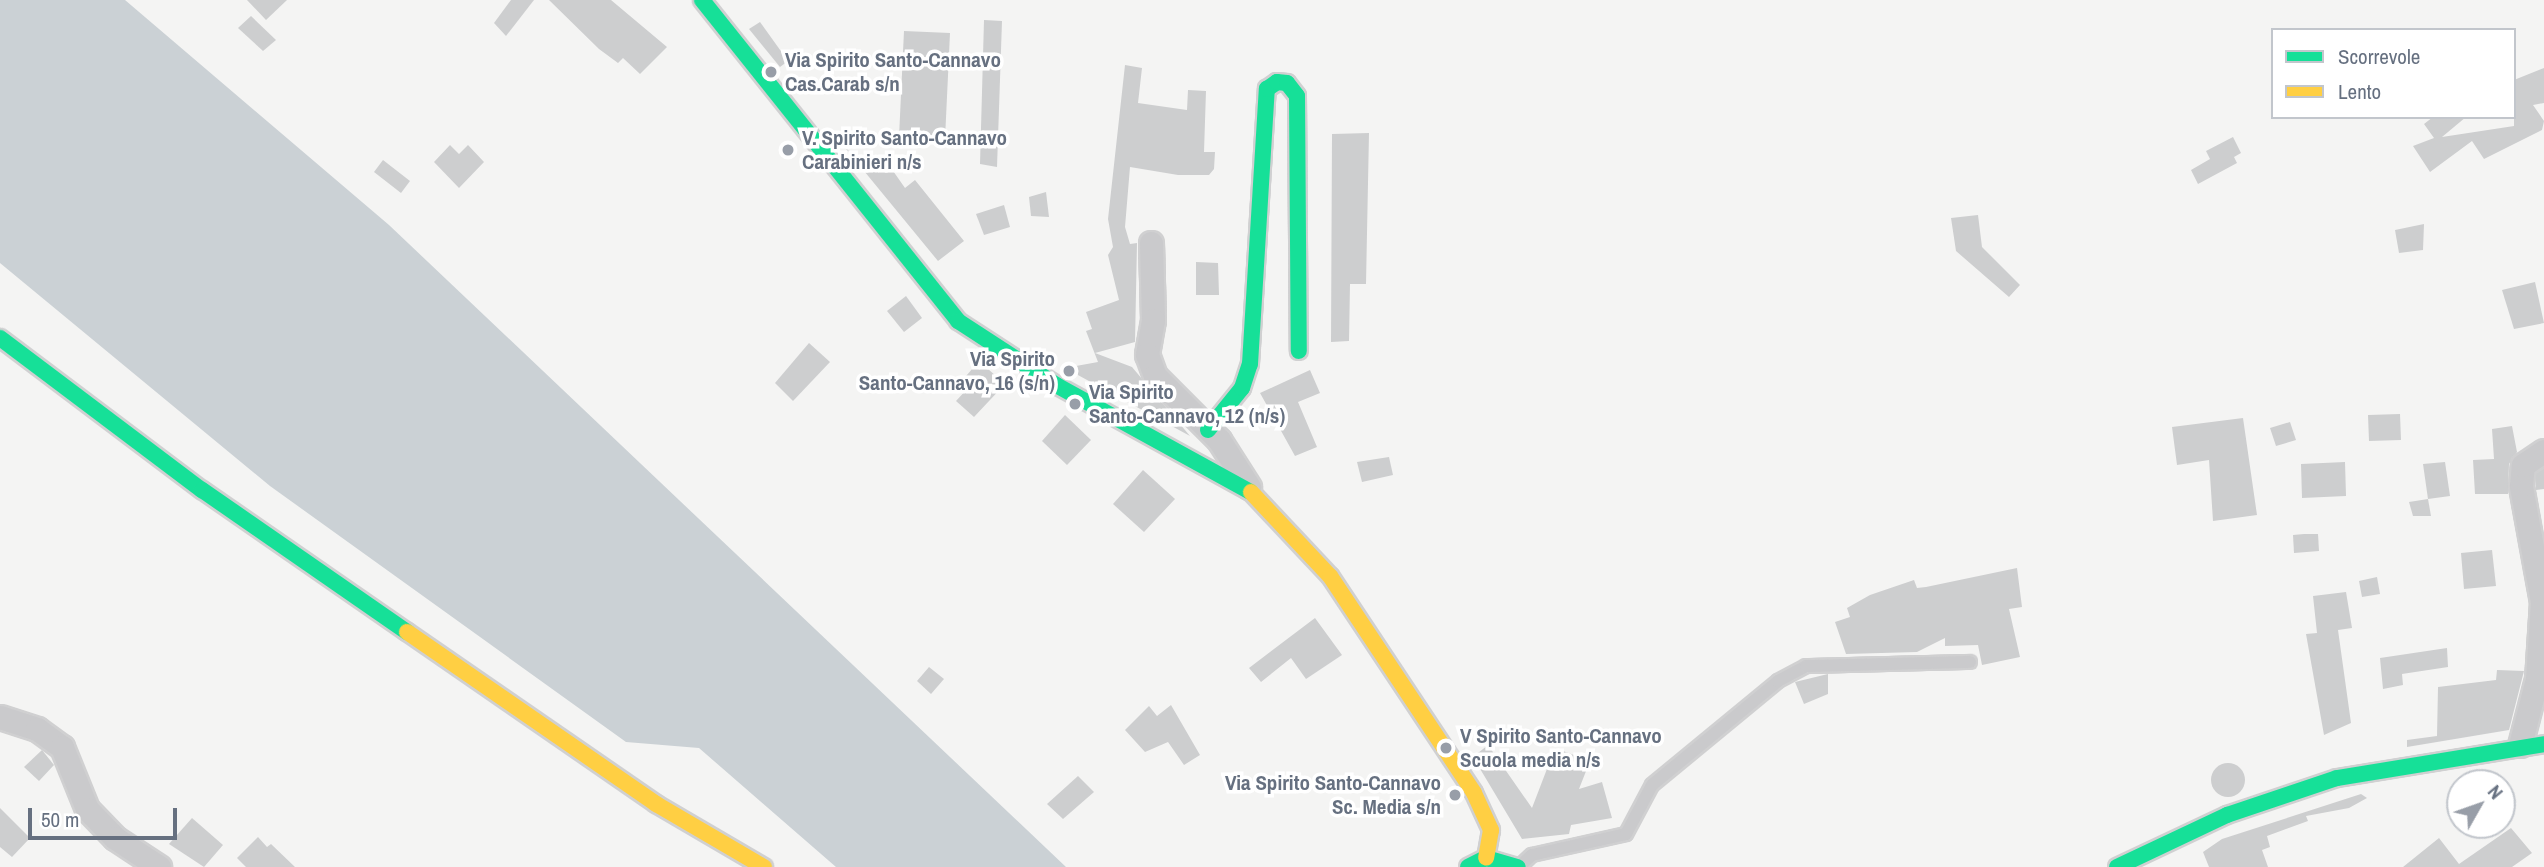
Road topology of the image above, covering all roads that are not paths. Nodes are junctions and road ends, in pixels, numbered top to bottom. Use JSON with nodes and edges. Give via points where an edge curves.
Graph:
{"nodes":[{"id":1,"x":702,"y":0,"type":"edge"},
{"id":2,"x":1151,"y":243,"type":"dead end"},
{"id":3,"x":0,"y":338,"type":"edge"},
{"id":4,"x":1298,"y":351,"type":"dead end"},
{"id":5,"x":1208,"y":430,"type":"junction"},
{"id":6,"x":2544,"y":451,"type":"edge"},
{"id":7,"x":1252,"y":492,"type":"junction"},
{"id":8,"x":1970,"y":662,"type":"dead end"},
{"id":9,"x":0,"y":717,"type":"edge"},
{"id":10,"x":2544,"y":744,"type":"edge"},
{"id":11,"x":2520,"y":745,"type":"junction"},
{"id":12,"x":1486,"y":859,"type":"junction"},
{"id":13,"x":159,"y":867,"type":"edge"},
{"id":14,"x":764,"y":867,"type":"edge"},
{"id":15,"x":1468,"y":867,"type":"edge"},
{"id":16,"x":1518,"y":867,"type":"edge"},
{"id":17,"x":2117,"y":867,"type":"edge"}],
"edges":[{"from":1,"to":7,"type":"street","via":[[958,321],[1045,379]]},
{"from":2,"to":5,"type":"street","via":[[1147,354],[1155,376]]},
{"from":3,"to":14,"type":"street","via":[[202,490],[656,804]]},
{"from":4,"to":5,"type":"street","via":[[1297,96],[1287,83],[1277,82],[1267,89],[1250,364],[1242,388]]},
{"from":5,"to":7,"type":"street"},
{"from":6,"to":11,"type":"street","via":[[2523,465],[2521,486],[2532,523],[2542,628]]},
{"from":7,"to":12,"type":"street","via":[[1330,576],[1474,793],[1491,830]]},
{"from":8,"to":16,"type":"lane","via":[[1806,666],[1779,681],[1652,785],[1626,834],[1532,855]]},
{"from":9,"to":13,"type":"street","via":[[37,729],[62,747],[87,809],[115,838]]},
{"from":10,"to":11,"type":"street"},
{"from":11,"to":17,"type":"street","via":[[2337,778],[2227,815]]},
{"from":12,"to":15,"type":"street"},
{"from":12,"to":16,"type":"street"}]}
